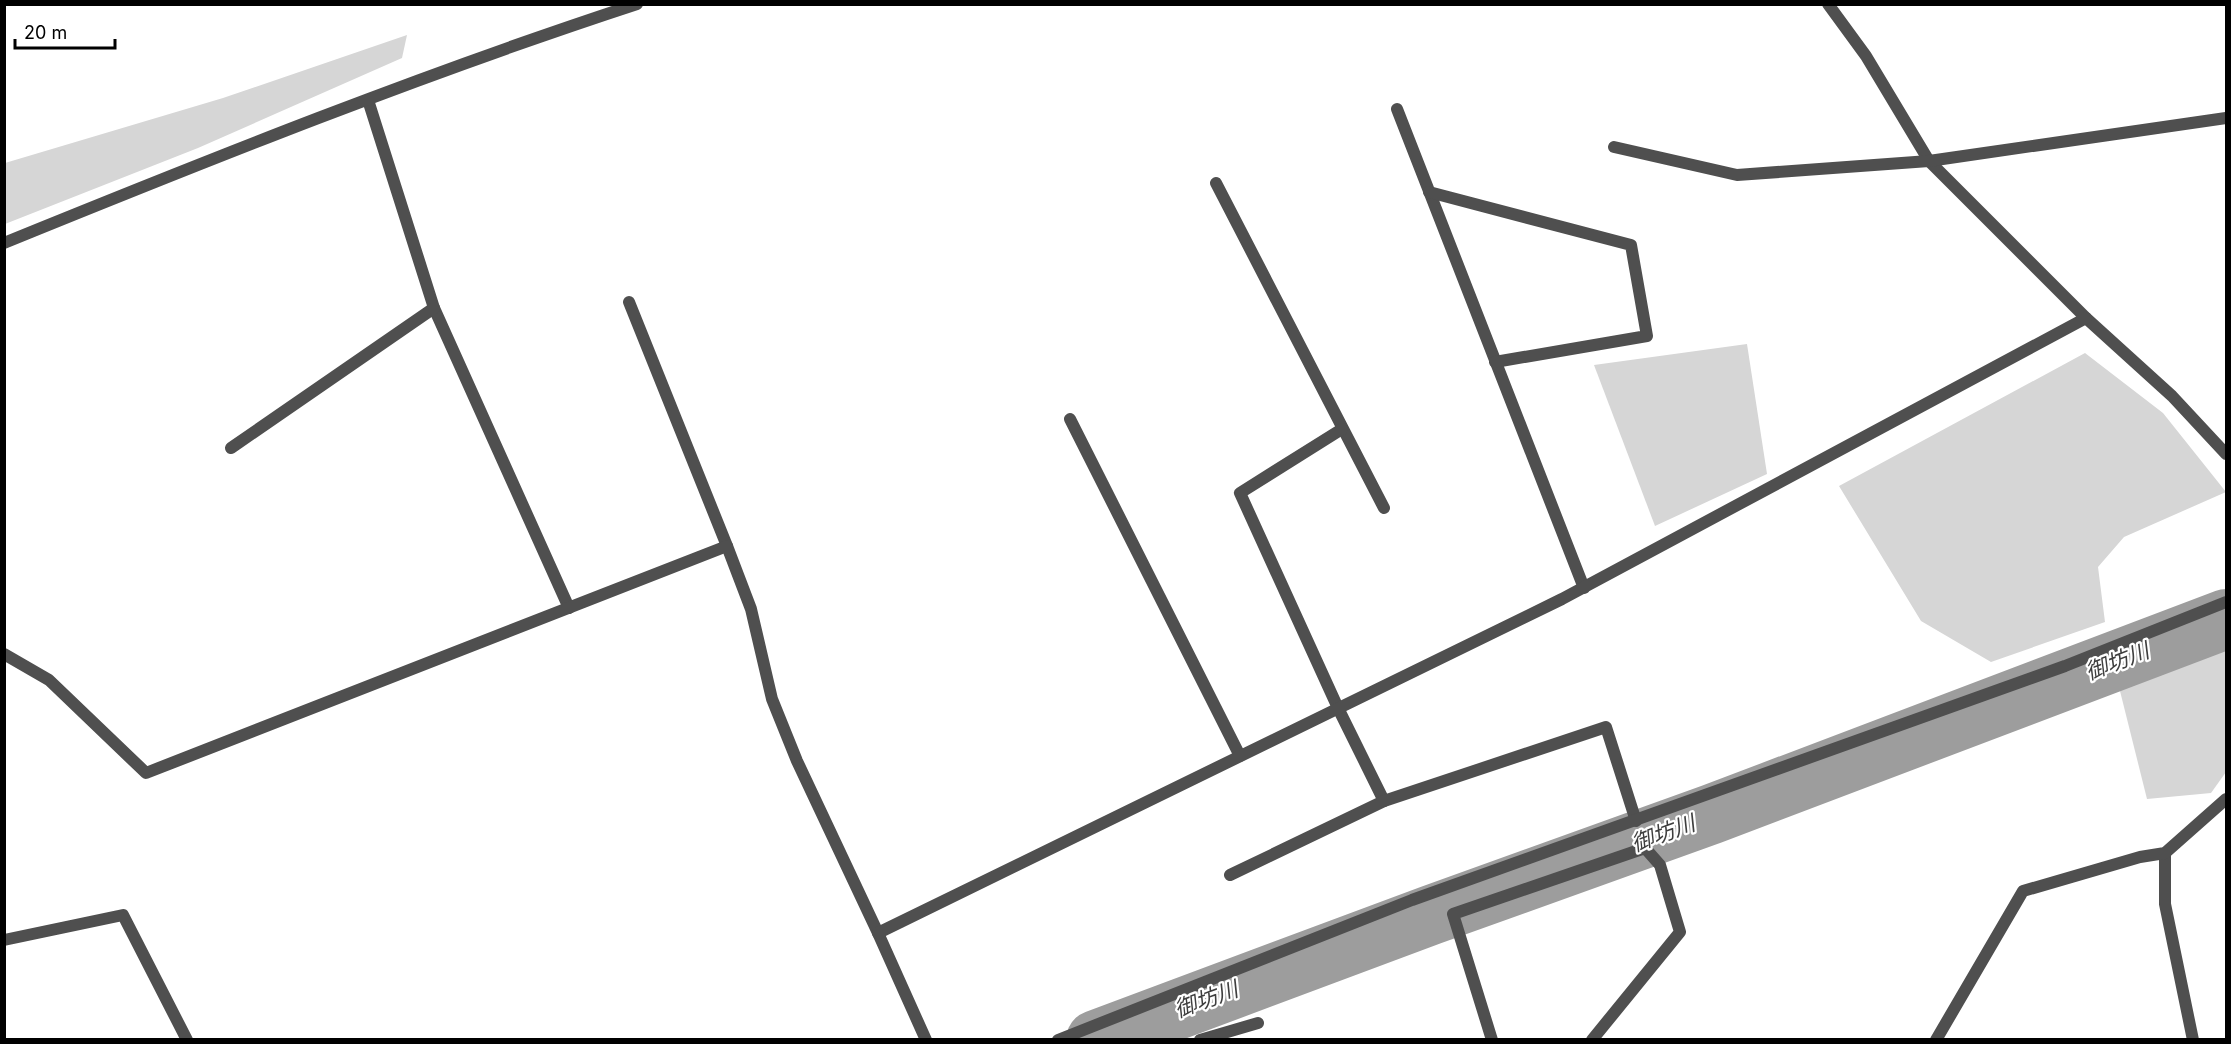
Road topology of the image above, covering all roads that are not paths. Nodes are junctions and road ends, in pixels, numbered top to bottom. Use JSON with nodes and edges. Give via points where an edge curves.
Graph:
{"nodes":[{"id":1,"x":637,"y":4,"type":"edge"},
{"id":2,"x":1828,"y":4,"type":"edge"},
{"id":3,"x":368,"y":100,"type":"junction"},
{"id":4,"x":1397,"y":108,"type":"dead end"},
{"id":5,"x":2226,"y":118,"type":"edge"},
{"id":6,"x":1614,"y":147,"type":"dead end"},
{"id":7,"x":1929,"y":161,"type":"junction"},
{"id":8,"x":1216,"y":183,"type":"dead end"},
{"id":9,"x":1429,"y":192,"type":"junction"},
{"id":10,"x":4,"y":243,"type":"edge"},
{"id":11,"x":629,"y":302,"type":"dead end"},
{"id":12,"x":434,"y":308,"type":"junction"},
{"id":13,"x":2086,"y":318,"type":"junction"},
{"id":14,"x":1496,"y":362,"type":"junction"},
{"id":15,"x":1070,"y":419,"type":"dead end"},
{"id":16,"x":1342,"y":429,"type":"junction"},
{"id":17,"x":231,"y":448,"type":"dead end"},
{"id":18,"x":2226,"y":454,"type":"edge"},
{"id":19,"x":1384,"y":508,"type":"dead end"},
{"id":20,"x":727,"y":546,"type":"junction"},
{"id":21,"x":1584,"y":588,"type":"junction"},
{"id":22,"x":2226,"y":602,"type":"edge"},
{"id":23,"x":569,"y":608,"type":"junction"},
{"id":24,"x":4,"y":654,"type":"edge"},
{"id":25,"x":1338,"y":708,"type":"junction"},
{"id":26,"x":1239,"y":756,"type":"junction"},
{"id":27,"x":2226,"y":799,"type":"edge"},
{"id":28,"x":1384,"y":801,"type":"junction"},
{"id":29,"x":1636,"y":821,"type":"junction"},
{"id":30,"x":2165,"y":853,"type":"junction"},
{"id":31,"x":1230,"y":875,"type":"dead end"},
{"id":32,"x":878,"y":933,"type":"junction"},
{"id":33,"x":4,"y":940,"type":"edge"},
{"id":34,"x":1258,"y":1023,"type":"dead end"},
{"id":35,"x":187,"y":1040,"type":"edge"},
{"id":36,"x":926,"y":1040,"type":"edge"},
{"id":37,"x":1058,"y":1040,"type":"edge"},
{"id":38,"x":1200,"y":1040,"type":"edge"},
{"id":39,"x":1492,"y":1040,"type":"edge"},
{"id":40,"x":1592,"y":1040,"type":"edge"},
{"id":41,"x":1936,"y":1040,"type":"edge"},
{"id":42,"x":2193,"y":1040,"type":"edge"}],
"edges":[{"from":1,"to":3,"type":"street"},
{"from":2,"to":7,"type":"street","via":[[1866,56]]},
{"from":3,"to":10,"type":"street"},
{"from":3,"to":12,"type":"street"},
{"from":4,"to":9,"type":"street"},
{"from":5,"to":7,"type":"street"},
{"from":6,"to":7,"type":"street","via":[[1737,175]]},
{"from":7,"to":13,"type":"street"},
{"from":8,"to":16,"type":"street"},
{"from":9,"to":14,"type":"street"},
{"from":9,"to":14,"type":"street","via":[[1631,245],[1647,336]]},
{"from":11,"to":20,"type":"street"},
{"from":12,"to":17,"type":"street"},
{"from":12,"to":23,"type":"street"},
{"from":13,"to":18,"type":"street","via":[[2172,396]]},
{"from":13,"to":21,"type":"street"},
{"from":14,"to":21,"type":"street"},
{"from":15,"to":26,"type":"street"},
{"from":16,"to":19,"type":"street"},
{"from":16,"to":25,"type":"street","via":[[1240,493]]},
{"from":20,"to":23,"type":"street"},
{"from":20,"to":32,"type":"street","via":[[751,609],[772,699]]},
{"from":21,"to":25,"type":"street"},
{"from":22,"to":29,"type":"street","via":[[2065,666]]},
{"from":23,"to":24,"type":"street","via":[[146,773],[49,680]]},
{"from":25,"to":26,"type":"street"},
{"from":25,"to":28,"type":"street"},
{"from":26,"to":32,"type":"street"},
{"from":27,"to":30,"type":"street"},
{"from":28,"to":29,"type":"street","via":[[1606,727]]},
{"from":28,"to":31,"type":"street"},
{"from":29,"to":37,"type":"street","via":[[1412,900]]},
{"from":30,"to":41,"type":"street","via":[[2023,891]]},
{"from":30,"to":42,"type":"street","via":[[2165,904]]},
{"from":32,"to":36,"type":"street"},
{"from":33,"to":35,"type":"street","via":[[123,915]]},
{"from":34,"to":38,"type":"street"},
{"from":39,"to":40,"type":"street","via":[[1453,914],[1645,848],[1660,865],[1680,932]]}]}
